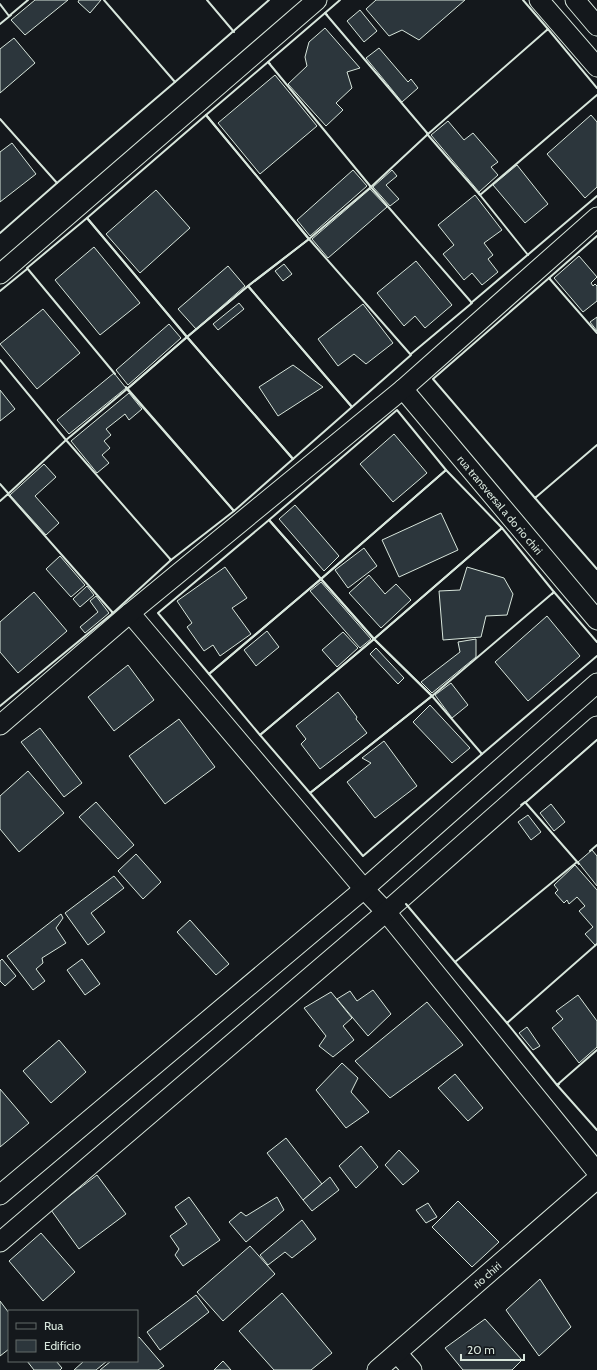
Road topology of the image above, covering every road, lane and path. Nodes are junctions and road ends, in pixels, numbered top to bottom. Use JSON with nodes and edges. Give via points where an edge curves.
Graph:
{"nodes":[{"id":1,"x":317,"y":0,"type":"edge"},
{"id":2,"x":539,"y":0,"type":"edge"},
{"id":3,"x":575,"y":0,"type":"edge"},
{"id":4,"x":597,"y":26,"type":"edge"},
{"id":5,"x":597,"y":67,"type":"edge"},
{"id":6,"x":597,"y":217,"type":"edge"},
{"id":7,"x":0,"y":274,"type":"edge"},
{"id":8,"x":403,"y":389,"type":"junction"},
{"id":9,"x":130,"y":613,"type":"junction"},
{"id":10,"x":597,"y":620,"type":"edge"},
{"id":11,"x":597,"y":683,"type":"edge"},
{"id":12,"x":0,"y":725,"type":"edge"},
{"id":13,"x":597,"y":726,"type":"edge"},
{"id":14,"x":364,"y":888,"type":"junction"},
{"id":15,"x":386,"y":912,"type":"junction"},
{"id":16,"x":597,"y":1172,"type":"edge"},
{"id":17,"x":597,"y":1180,"type":"edge"},
{"id":18,"x":0,"y":1195,"type":"edge"},
{"id":19,"x":0,"y":1242,"type":"edge"},
{"id":20,"x":397,"y":1353,"type":"junction"},
{"id":21,"x":377,"y":1370,"type":"edge"},
{"id":22,"x":412,"y":1370,"type":"edge"}],
"edges":[{"from":1,"to":7,"type":"street"},
{"from":2,"to":5,"type":"street"},
{"from":3,"to":4,"type":"street"},
{"from":6,"to":8,"type":"street"},
{"from":8,"to":9,"type":"street"},
{"from":8,"to":10,"type":"street","name":"rua transversal a do rio chiri"},
{"from":9,"to":12,"type":"street"},
{"from":9,"to":14,"type":"street"},
{"from":11,"to":14,"type":"street"},
{"from":13,"to":15,"type":"street"},
{"from":14,"to":15,"type":"street"},
{"from":14,"to":18,"type":"street"},
{"from":15,"to":16,"type":"street"},
{"from":15,"to":19,"type":"street"},
{"from":17,"to":20,"type":"street","name":"rio chiri"},
{"from":20,"to":21,"type":"street","name":"rio chiri"},
{"from":20,"to":22,"type":"street"}]}
